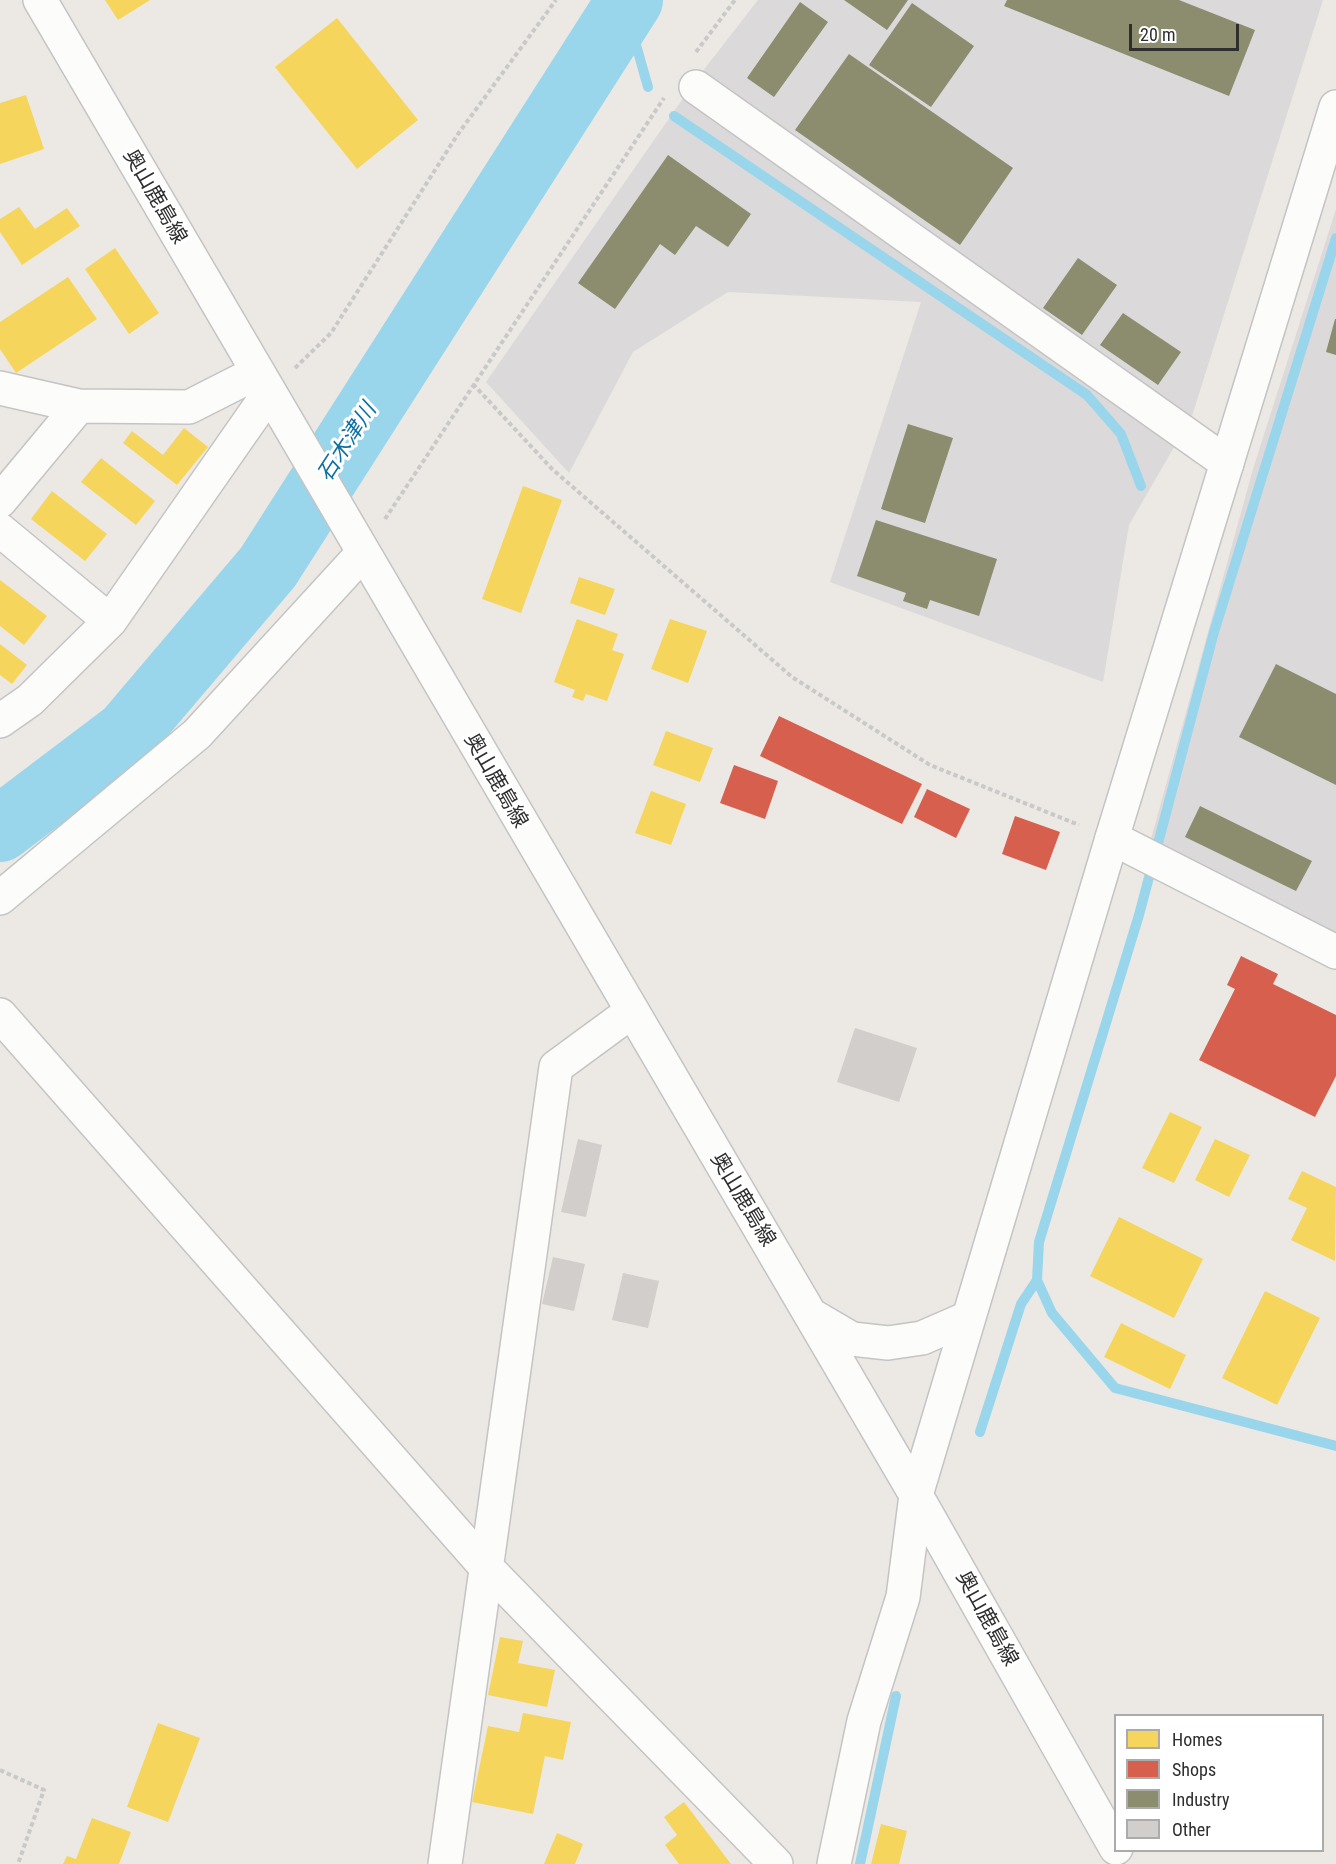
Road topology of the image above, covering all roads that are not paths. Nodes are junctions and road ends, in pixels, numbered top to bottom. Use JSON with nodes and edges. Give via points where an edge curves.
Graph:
{"nodes":[{"id":1,"x":40,"y":0,"type":"edge"},
{"id":2,"x":685,"y":79,"type":"road end"},
{"id":3,"x":1336,"y":107,"type":"edge"},
{"id":4,"x":262,"y":383,"type":"junction"},
{"id":5,"x":0,"y":388,"type":"edge"},
{"id":6,"x":79,"y":406,"type":"junction"},
{"id":7,"x":1227,"y":463,"type":"junction"},
{"id":8,"x":0,"y":501,"type":"edge"},
{"id":9,"x":0,"y":530,"type":"edge"},
{"id":10,"x":362,"y":554,"type":"junction"},
{"id":11,"x":110,"y":621,"type":"junction"},
{"id":12,"x":0,"y":721,"type":"edge"},
{"id":13,"x":1139,"y":851,"type":"junction"},
{"id":14,"x":0,"y":898,"type":"edge"},
{"id":15,"x":1336,"y":952,"type":"edge"},
{"id":16,"x":631,"y":1012,"type":"junction"},
{"id":17,"x":0,"y":1015,"type":"edge"},
{"id":18,"x":810,"y":1315,"type":"junction"},
{"id":19,"x":969,"y":1318,"type":"junction"},
{"id":20,"x":916,"y":1495,"type":"junction"},
{"id":21,"x":485,"y":1566,"type":"junction"},
{"id":22,"x":1114,"y":1846,"type":"edge"},
{"id":23,"x":446,"y":1864,"type":"edge"},
{"id":24,"x":776,"y":1864,"type":"edge"},
{"id":25,"x":834,"y":1864,"type":"edge"}],
"edges":[{"from":1,"to":4,"type":"street","name":"奥山鹿島線"},
{"from":2,"to":7,"type":"street"},
{"from":3,"to":7,"type":"street"},
{"from":4,"to":6,"type":"street","via":[[189,407]]},
{"from":4,"to":10,"type":"street","name":"奥山鹿島線"},
{"from":4,"to":11,"type":"street"},
{"from":5,"to":6,"type":"street"},
{"from":6,"to":8,"type":"street"},
{"from":7,"to":13,"type":"street"},
{"from":9,"to":11,"type":"street"},
{"from":10,"to":14,"type":"street","via":[[197,734]]},
{"from":10,"to":16,"type":"street","name":"奥山鹿島線"},
{"from":11,"to":12,"type":"street","via":[[30,700]]},
{"from":13,"to":15,"type":"street"},
{"from":13,"to":19,"type":"street"},
{"from":16,"to":18,"type":"street","name":"奥山鹿島線"},
{"from":16,"to":21,"type":"street","via":[[555,1067]]},
{"from":17,"to":21,"type":"street"},
{"from":18,"to":19,"type":"street","via":[[852,1339],[888,1343],[922,1338]]},
{"from":18,"to":20,"type":"street","name":"奥山鹿島線"},
{"from":19,"to":20,"type":"street"},
{"from":20,"to":22,"type":"street","name":"奥山鹿島線"},
{"from":20,"to":25,"type":"street","via":[[903,1597],[864,1720]]},
{"from":21,"to":23,"type":"street"},
{"from":21,"to":24,"type":"street"}]}
